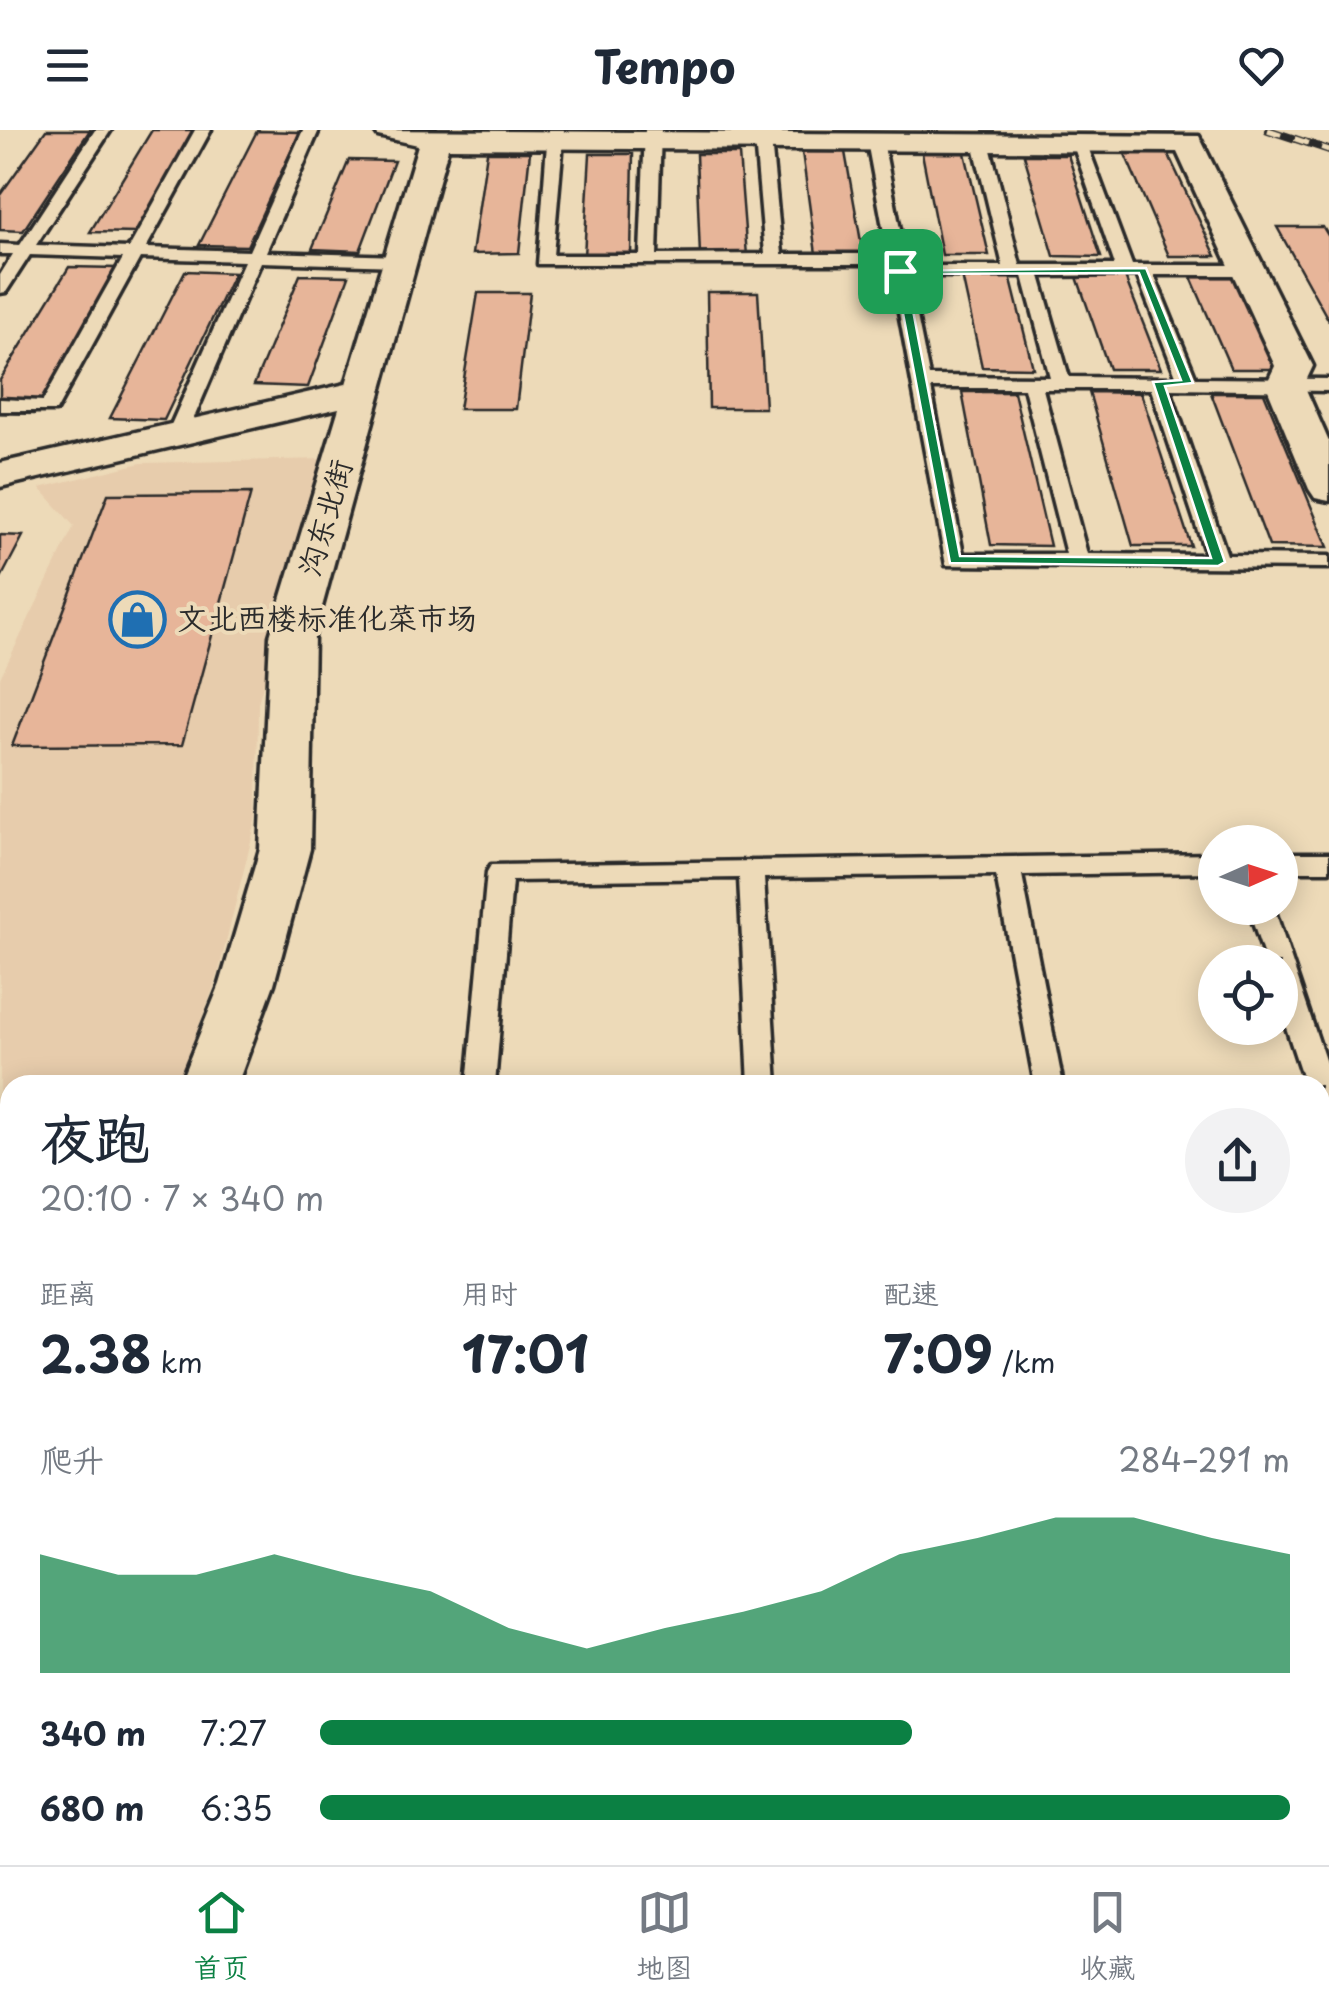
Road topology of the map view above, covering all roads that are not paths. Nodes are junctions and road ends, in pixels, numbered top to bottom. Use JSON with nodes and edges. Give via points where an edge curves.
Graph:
{"nodes":[{"id":1,"x":104,"y":130,"type":"edge"},
{"id":2,"x":204,"y":130,"type":"edge"},
{"id":3,"x":311,"y":130,"type":"edge"},
{"id":4,"x":389,"y":130,"type":"edge"},
{"id":5,"x":556,"y":134,"type":"edge"},
{"id":6,"x":437,"y":135,"type":"edge"},
{"id":7,"x":653,"y":135,"type":"edge"},
{"id":8,"x":758,"y":137,"type":"edge"},
{"id":9,"x":863,"y":138,"type":"edge"},
{"id":10,"x":970,"y":138,"type":"edge"},
{"id":11,"x":1063,"y":138,"type":"edge"},
{"id":12,"x":0,"y":249,"type":"edge"},
{"id":13,"x":25,"y":250,"type":"junction"},
{"id":14,"x":134,"y":253,"type":"junction"},
{"id":15,"x":254,"y":257,"type":"junction"},
{"id":16,"x":648,"y":260,"type":"junction"},
{"id":17,"x":774,"y":260,"type":"junction"},
{"id":18,"x":400,"y":261,"type":"junction"},
{"id":19,"x":899,"y":265,"type":"junction"},
{"id":20,"x":1021,"y":270,"type":"junction"},
{"id":21,"x":1134,"y":270,"type":"junction"},
{"id":22,"x":1248,"y":270,"type":"junction"},
{"id":23,"x":0,"y":288,"type":"edge"},
{"id":24,"x":921,"y":382,"type":"junction"},
{"id":25,"x":1032,"y":382,"type":"junction"},
{"id":26,"x":1061,"y":382,"type":"junction"},
{"id":27,"x":1158,"y":382,"type":"junction"},
{"id":28,"x":1188,"y":383,"type":"junction"},
{"id":29,"x":1284,"y":385,"type":"junction"},
{"id":30,"x":1329,"y":386,"type":"edge"},
{"id":31,"x":362,"y":390,"type":"junction"},
{"id":32,"x":0,"y":405,"type":"edge"},
{"id":33,"x":177,"y":434,"type":"junction"},
{"id":34,"x":0,"y":475,"type":"edge"},
{"id":35,"x":1329,"y":489,"type":"edge"},
{"id":36,"x":1078,"y":561,"type":"junction"},
{"id":37,"x":1218,"y":562,"type":"junction"},
{"id":38,"x":1329,"y":562,"type":"edge"},
{"id":39,"x":1298,"y":862,"type":"edge"},
{"id":40,"x":1329,"y":862,"type":"edge"},
{"id":41,"x":1198,"y":863,"type":"edge"},
{"id":42,"x":1007,"y":866,"type":"junction"},
{"id":43,"x":752,"y":869,"type":"junction"},
{"id":44,"x":1298,"y":1023,"type":"edge"},
{"id":45,"x":212,"y":1075,"type":"edge"},
{"id":46,"x":482,"y":1075,"type":"edge"},
{"id":47,"x":762,"y":1075,"type":"edge"},
{"id":48,"x":1047,"y":1075,"type":"edge"},
{"id":49,"x":1315,"y":1075,"type":"edge"}],
"edges":[{"from":1,"to":13,"type":"lane"},
{"from":2,"to":14,"type":"lane"},
{"from":3,"to":15,"type":"lane"},
{"from":4,"to":6,"type":"street"},
{"from":5,"to":6,"type":"street"},
{"from":5,"to":7,"type":"street"},
{"from":5,"to":16,"type":"lane","via":[[544,260]]},
{"from":6,"to":18,"type":"street","name":"沟东北街"},
{"from":7,"to":8,"type":"street"},
{"from":7,"to":16,"type":"lane"},
{"from":8,"to":9,"type":"street"},
{"from":8,"to":17,"type":"lane"},
{"from":9,"to":10,"type":"street"},
{"from":9,"to":19,"type":"lane"},
{"from":10,"to":11,"type":"street"},
{"from":10,"to":20,"type":"lane"},
{"from":11,"to":21,"type":"lane"},
{"from":11,"to":22,"type":"street","via":[[1188,144]]},
{"from":12,"to":13,"type":"lane"},
{"from":13,"to":14,"type":"lane"},
{"from":13,"to":23,"type":"lane"},
{"from":14,"to":15,"type":"lane"},
{"from":14,"to":32,"type":"lane","via":[[48,407]]},
{"from":15,"to":18,"type":"lane"},
{"from":15,"to":33,"type":"lane"},
{"from":16,"to":17,"type":"lane"},
{"from":17,"to":19,"type":"lane"},
{"from":18,"to":31,"type":"street","name":"沟东北街"},
{"from":19,"to":20,"type":"lane"},
{"from":19,"to":24,"type":"lane"},
{"from":20,"to":21,"type":"lane"},
{"from":20,"to":26,"type":"lane"},
{"from":21,"to":22,"type":"lane"},
{"from":21,"to":28,"type":"lane"},
{"from":22,"to":29,"type":"street","via":[[1294,366]]},
{"from":24,"to":25,"type":"lane"},
{"from":24,"to":36,"type":"lane","via":[[954,560]]},
{"from":25,"to":26,"type":"lane"},
{"from":25,"to":36,"type":"lane"},
{"from":26,"to":27,"type":"lane"},
{"from":27,"to":28,"type":"lane"},
{"from":27,"to":37,"type":"lane"},
{"from":28,"to":29,"type":"lane"},
{"from":29,"to":30,"type":"lane"},
{"from":29,"to":35,"type":"street"},
{"from":31,"to":33,"type":"street"},
{"from":31,"to":45,"type":"street","name":"沟东北街","via":[[292,636],[285,849],[247,984]]},
{"from":33,"to":34,"type":"street"},
{"from":36,"to":37,"type":"lane"},
{"from":37,"to":38,"type":"lane"},
{"from":39,"to":40,"type":"lane"},
{"from":41,"to":42,"type":"lane"},
{"from":42,"to":43,"type":"lane"},
{"from":42,"to":48,"type":"lane"},
{"from":43,"to":46,"type":"lane","via":[[500,872]]},
{"from":43,"to":47,"type":"lane"},
{"from":44,"to":49,"type":"lane"}]}
